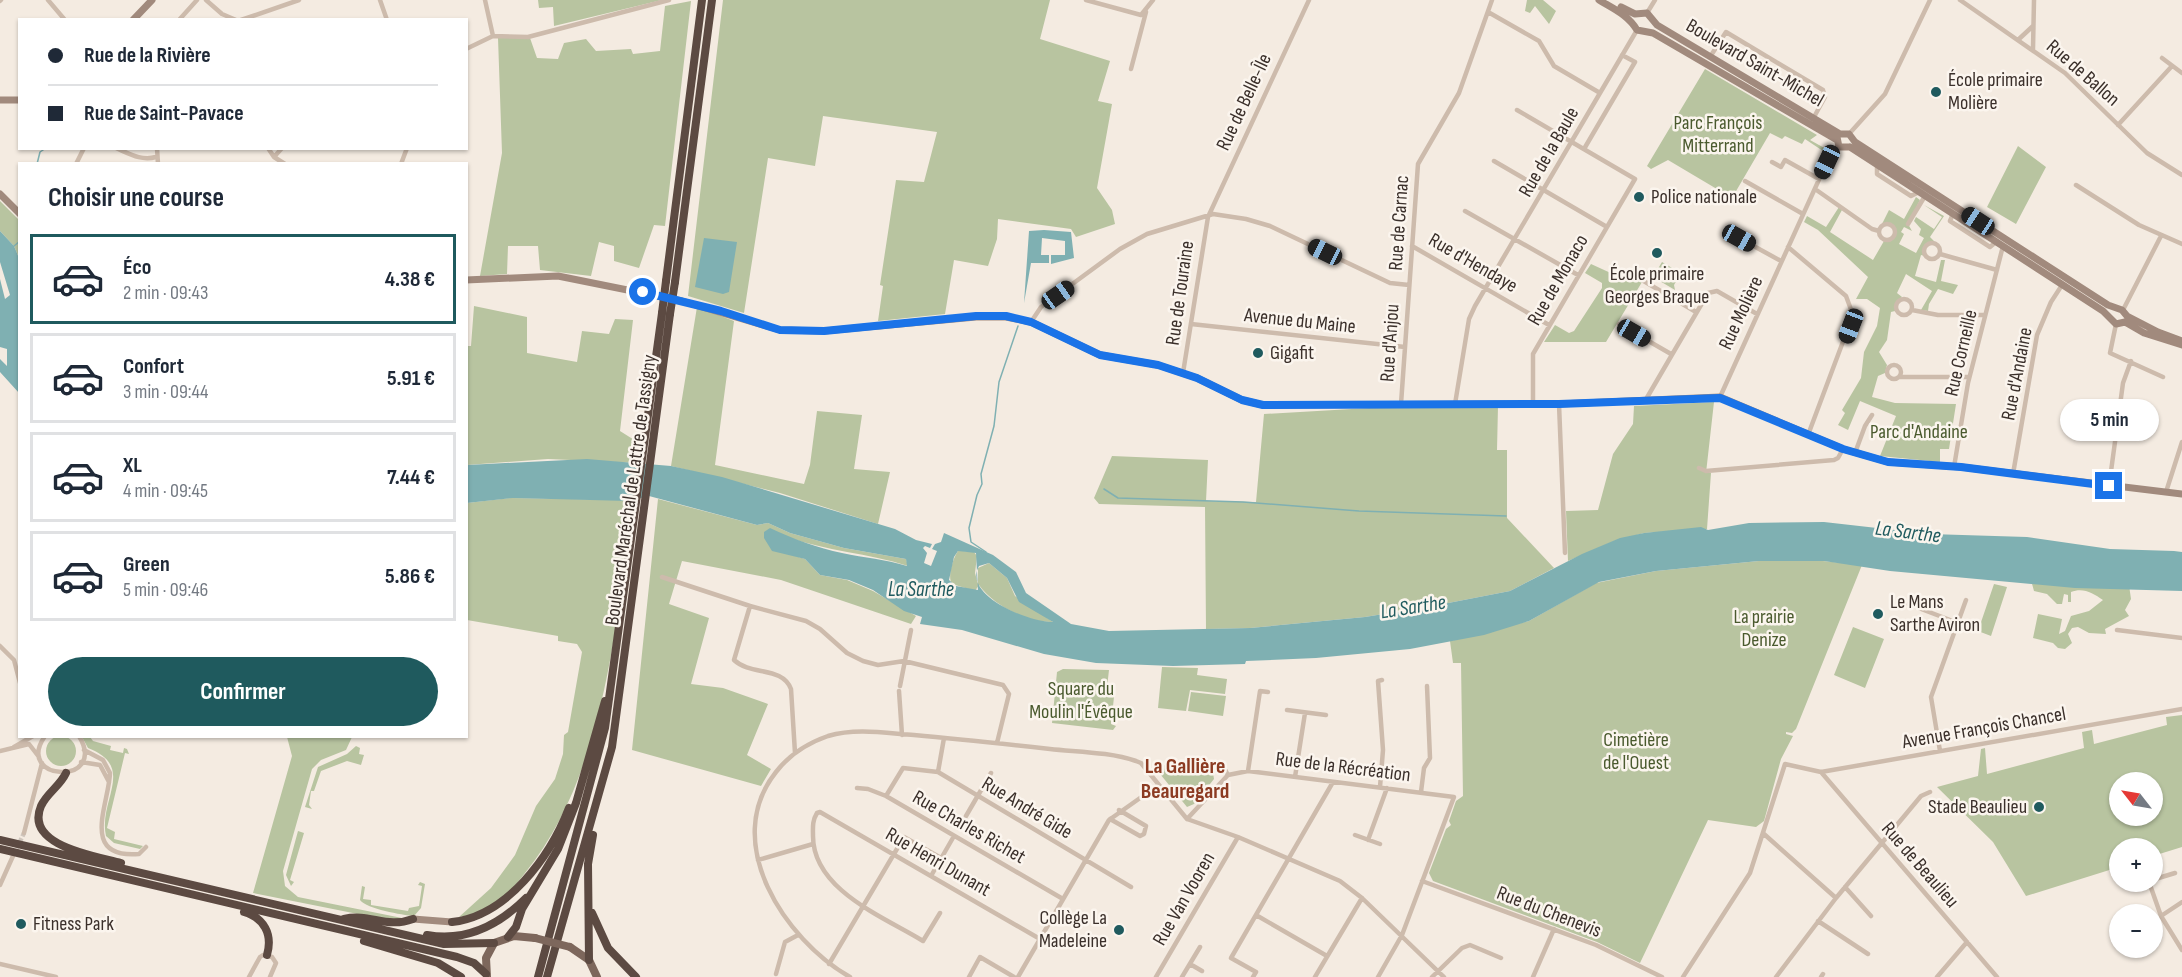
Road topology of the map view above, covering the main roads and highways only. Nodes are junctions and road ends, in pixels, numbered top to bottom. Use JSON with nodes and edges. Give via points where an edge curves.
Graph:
{"nodes":[{"id":1,"x":702,"y":0,"type":"edge"},
{"id":2,"x":713,"y":0,"type":"edge"},
{"id":3,"x":670,"y":281,"type":"junction"},
{"id":4,"x":637,"y":532,"type":"junction"},
{"id":5,"x":618,"y":648,"type":"junction"},
{"id":6,"x":587,"y":770,"type":"junction"},
{"id":7,"x":66,"y":773,"type":"road end"},
{"id":8,"x":600,"y":794,"type":"junction"},
{"id":9,"x":0,"y":840,"type":"edge"},
{"id":10,"x":0,"y":849,"type":"edge"},
{"id":11,"x":196,"y":885,"type":"junction"},
{"id":12,"x":533,"y":891,"type":"junction"},
{"id":13,"x":207,"y":898,"type":"junction"},
{"id":14,"x":590,"y":907,"type":"junction"},
{"id":15,"x":266,"y":913,"type":"junction"},
{"id":16,"x":413,"y":919,"type":"road end"},
{"id":17,"x":341,"y":920,"type":"junction"},
{"id":18,"x":452,"y":922,"type":"road end"},
{"id":19,"x":372,"y":927,"type":"junction"},
{"id":20,"x":508,"y":937,"type":"junction"},
{"id":21,"x":494,"y":943,"type":"junction"},
{"id":22,"x":267,"y":955,"type":"road end"},
{"id":23,"x":589,"y":960,"type":"junction"},
{"id":24,"x":486,"y":975,"type":"edge"},
{"id":25,"x":598,"y":976,"type":"edge"},
{"id":26,"x":461,"y":977,"type":"edge"},
{"id":27,"x":538,"y":977,"type":"edge"},
{"id":28,"x":547,"y":977,"type":"edge"},
{"id":29,"x":636,"y":977,"type":"edge"}],
"edges":[{"from":1,"to":3,"type":"highway","name":"Boulevard Maréchal de Lattre de Tassigny"},
{"from":2,"to":3,"type":"highway","name":"Boulevard Maréchal de Lattre de Tassigny"},
{"from":3,"to":4,"type":"highway","name":"Boulevard Maréchal de Lattre de Tassigny","bridge":true},
{"from":4,"to":5,"type":"highway","name":"Boulevard Maréchal de Lattre de Tassigny"},
{"from":4,"to":8,"type":"highway","name":"Boulevard Maréchal de Lattre de Tassigny","via":[[612,747]]},
{"from":5,"to":6,"type":"highway"},
{"from":5,"to":27,"type":"highway","name":"Boulevard Maréchal de Lattre de Tassigny","via":[[605,728]]},
{"from":6,"to":12,"type":"highway","via":[[558,849]]},
{"from":6,"to":18,"type":"highway","via":[[550,842],[515,889],[482,915]]},
{"from":7,"to":11,"type":"highway","via":[[41,806],[39,822],[47,836],[61,846]]},
{"from":8,"to":14,"type":"highway","via":[[588,864]]},
{"from":8,"to":28,"type":"highway","name":"Boulevard Maréchal de Lattre de Tassigny"},
{"from":9,"to":11,"type":"highway"},
{"from":10,"to":13,"type":"highway"},
{"from":11,"to":17,"type":"highway"},
{"from":12,"to":19,"type":"highway","via":[[504,918],[477,932],[438,937],[376,924]]},
{"from":12,"to":20,"type":"highway"},
{"from":13,"to":15,"type":"highway"},
{"from":13,"to":22,"type":"highway","via":[[262,922],[270,942]]},
{"from":14,"to":23,"type":"highway"},
{"from":14,"to":29,"type":"highway","via":[[608,948]]},
{"from":15,"to":24,"type":"highway","via":[[463,959],[480,966]]},
{"from":15,"to":26,"type":"highway","via":[[414,955]]},
{"from":16,"to":17,"type":"highway","via":[[397,925],[354,917]]},
{"from":17,"to":19,"type":"highway"},
{"from":19,"to":21,"type":"highway","via":[[444,944]]},
{"from":20,"to":21,"type":"main road"},
{"from":20,"to":23,"type":"main road","bridge":true,"via":[[536,938],[570,947]]},
{"from":21,"to":24,"type":"main road","via":[[486,958]]},
{"from":23,"to":25,"type":"main road"}]}
